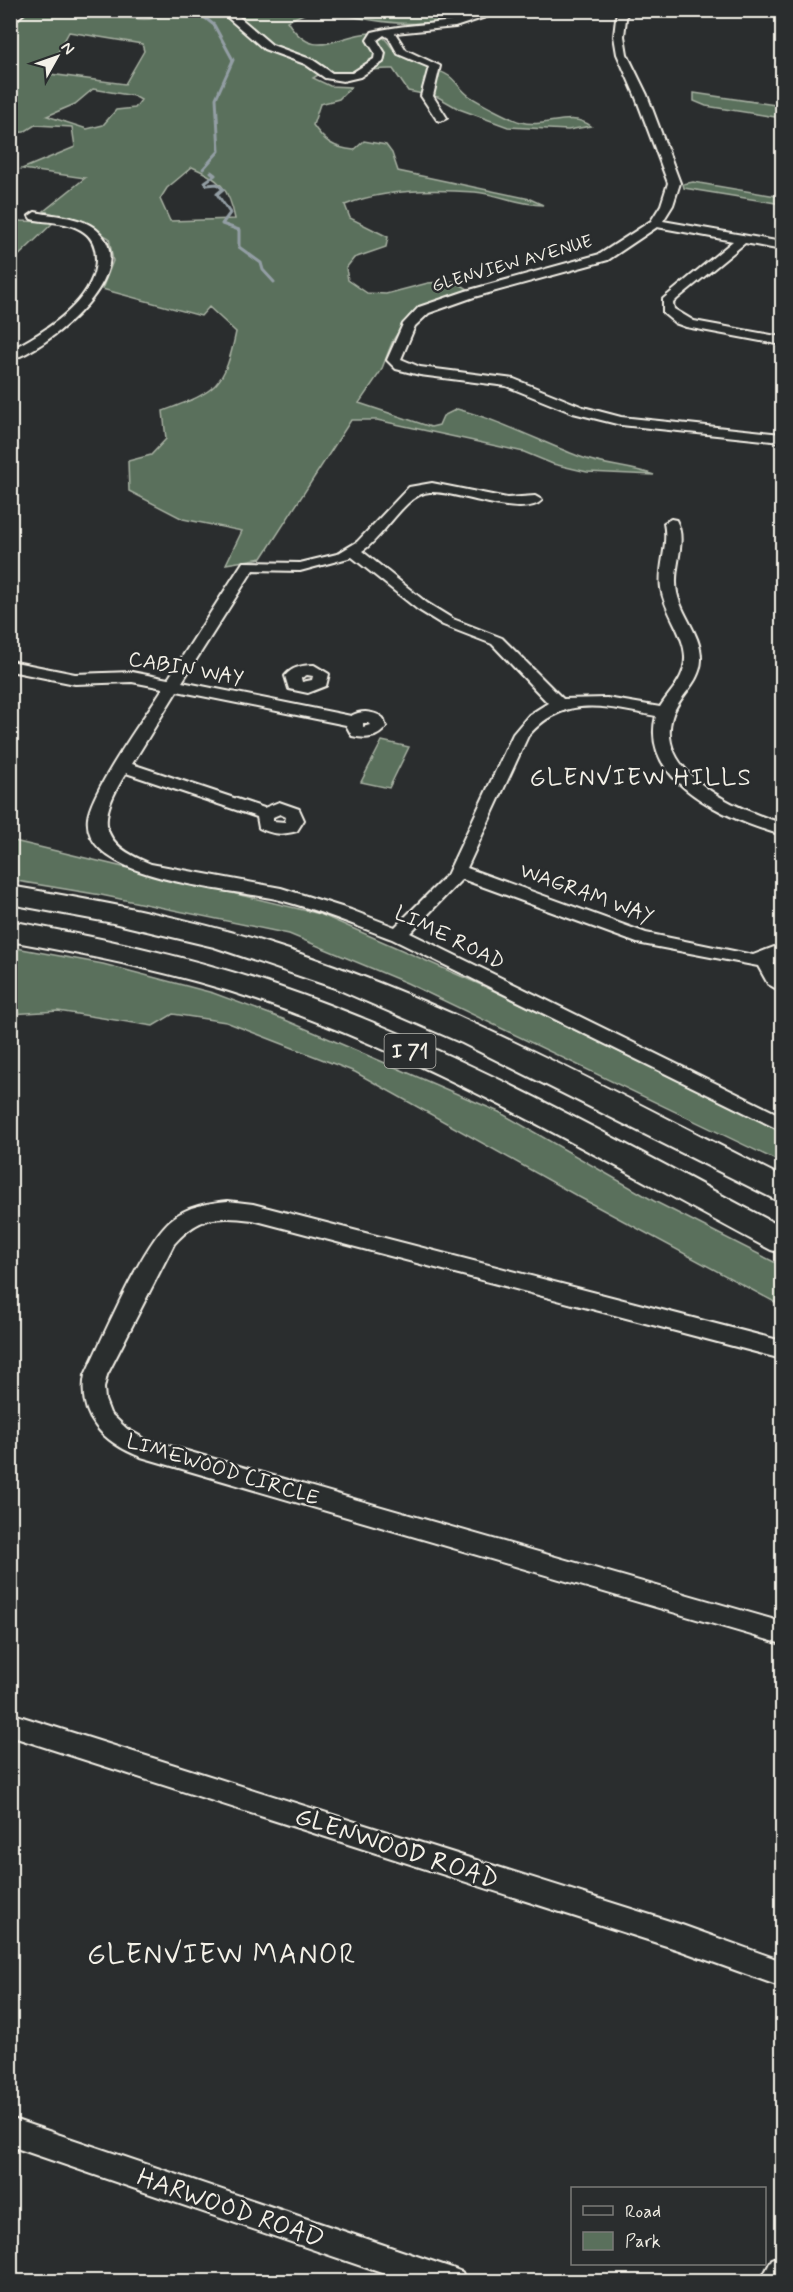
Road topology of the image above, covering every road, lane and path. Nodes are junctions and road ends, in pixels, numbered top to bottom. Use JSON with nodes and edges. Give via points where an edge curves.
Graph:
{"nodes":[{"id":1,"x":23,"y":10,"type":"edge"},
{"id":2,"x":461,"y":10,"type":"edge"},
{"id":3,"x":502,"y":10,"type":"edge"},
{"id":4,"x":622,"y":10,"type":"edge"},
{"id":5,"x":227,"y":12,"type":"edge"},
{"id":6,"x":10,"y":22,"type":"edge"},
{"id":7,"x":444,"y":26,"type":"junction"},
{"id":8,"x":386,"y":32,"type":"junction"},
{"id":9,"x":441,"y":118,"type":"dead end"},
{"id":10,"x":35,"y":216,"type":"dead end"},
{"id":11,"x":655,"y":223,"type":"junction"},
{"id":12,"x":742,"y":239,"type":"junction"},
{"id":13,"x":783,"y":246,"type":"edge"},
{"id":14,"x":783,"y":341,"type":"edge"},
{"id":15,"x":10,"y":356,"type":"edge"},
{"id":16,"x":783,"y":438,"type":"edge"},
{"id":17,"x":535,"y":500,"type":"dead end"},
{"id":18,"x":671,"y":523,"type":"dead end"},
{"id":19,"x":353,"y":551,"type":"junction"},
{"id":20,"x":10,"y":666,"type":"edge"},
{"id":21,"x":173,"y":685,"type":"junction"},
{"id":22,"x":299,"y":687,"type":"dead end"},
{"id":23,"x":559,"y":705,"type":"junction"},
{"id":24,"x":286,"y":707,"type":"junction"},
{"id":25,"x":665,"y":713,"type":"junction"},
{"id":26,"x":354,"y":722,"type":"dead end"},
{"id":27,"x":122,"y":766,"type":"junction"},
{"id":28,"x":265,"y":814,"type":"dead end"},
{"id":29,"x":783,"y":829,"type":"edge"},
{"id":30,"x":458,"y":871,"type":"junction"},
{"id":31,"x":10,"y":895,"type":"edge"},
{"id":32,"x":10,"y":931,"type":"edge"},
{"id":33,"x":398,"y":935,"type":"junction"},
{"id":34,"x":776,"y":955,"type":"edge"},
{"id":35,"x":783,"y":986,"type":"edge"},
{"id":36,"x":783,"y":1124,"type":"edge"},
{"id":37,"x":783,"y":1191,"type":"edge"},
{"id":38,"x":783,"y":1241,"type":"edge"},
{"id":39,"x":783,"y":1350,"type":"edge"},
{"id":40,"x":783,"y":1633,"type":"edge"},
{"id":41,"x":10,"y":1724,"type":"edge"},
{"id":42,"x":783,"y":1974,"type":"edge"},
{"id":43,"x":10,"y":2132,"type":"edge"},
{"id":44,"x":783,"y":2269,"type":"edge"},
{"id":45,"x":452,"y":2282,"type":"edge"},
{"id":46,"x":774,"y":2282,"type":"edge"}],
"edges":[{"from":1,"to":6,"type":"street"},
{"from":2,"to":7,"type":"street","via":[[456,19]]},
{"from":3,"to":7,"type":"street"},
{"from":4,"to":11,"type":"street","name":"GLENVIEW AVENUE","via":[[622,54],[674,183],[667,205]]},
{"from":5,"to":8,"type":"street","via":[[268,46],[309,62],[333,78],[356,75],[379,60],[380,53],[372,40],[376,34]]},
{"from":7,"to":8,"type":"street"},
{"from":8,"to":9,"type":"street","via":[[402,52],[435,66],[427,96]]},
{"from":10,"to":15,"type":"street","via":[[66,221],[93,234],[102,249],[102,269],[89,294],[64,323]]},
{"from":11,"to":12,"type":"street"},
{"from":11,"to":16,"type":"street","name":"GLENVIEW AVENUE","via":[[604,257],[424,310],[411,321],[394,357],[399,365],[437,374],[509,382],[578,410],[621,422]]},
{"from":12,"to":13,"type":"street"},
{"from":12,"to":14,"type":"street","via":[[673,296],[667,302],[668,310],[691,324]]},
{"from":17,"to":19,"type":"street","via":[[507,502],[420,489],[408,494]]},
{"from":18,"to":25,"type":"street","via":[[675,537],[669,587],[693,659],[685,687]]},
{"from":19,"to":21,"type":"street","via":[[311,565],[248,565]]},
{"from":19,"to":23,"type":"street","via":[[422,606],[448,622],[497,641]]},
{"from":20,"to":21,"type":"street","name":"CABIN WAY","via":[[66,678],[119,676]]},
{"from":21,"to":24,"type":"street","name":"CABIN WAY"},
{"from":21,"to":27,"type":"street"},
{"from":22,"to":24,"type":"street"},
{"from":23,"to":25,"type":"street","via":[[598,701]]},
{"from":23,"to":30,"type":"street","via":[[537,715],[521,734]]},
{"from":24,"to":26,"type":"street","name":"CABIN WAY"},
{"from":25,"to":29,"type":"street","via":[[662,740],[667,754],[694,787],[733,812]]},
{"from":27,"to":28,"type":"street"},
{"from":27,"to":33,"type":"street","name":"LIME ROAD","via":[[102,798],[96,823],[106,846],[129,862],[281,894]]},
{"from":30,"to":33,"type":"street"},
{"from":30,"to":34,"type":"street","name":"WAGRAM WAY","via":[[643,939],[733,959]]},
{"from":31,"to":37,"type":"highway","number":"I 71","via":[[163,924],[278,956],[333,976],[509,1053]]},
{"from":32,"to":38,"type":"highway","number":"I 71","via":[[180,967],[361,1029],[486,1088]]},
{"from":33,"to":36,"type":"street","name":"LIME ROAD"},
{"from":34,"to":35,"type":"street","via":[[774,979]]},
{"from":39,"to":40,"type":"street","name":"LIMEWOOD CIRCLE","via":[[253,1212],[222,1209],[184,1220],[162,1242],[96,1375],[93,1396],[105,1425],[119,1438],[141,1447]]},
{"from":41,"to":42,"type":"street","name":"GLENWOOD ROAD","via":[[679,1937]]},
{"from":43,"to":45,"type":"street","name":"HARWOOD ROAD"},
{"from":44,"to":46,"type":"street"}]}
